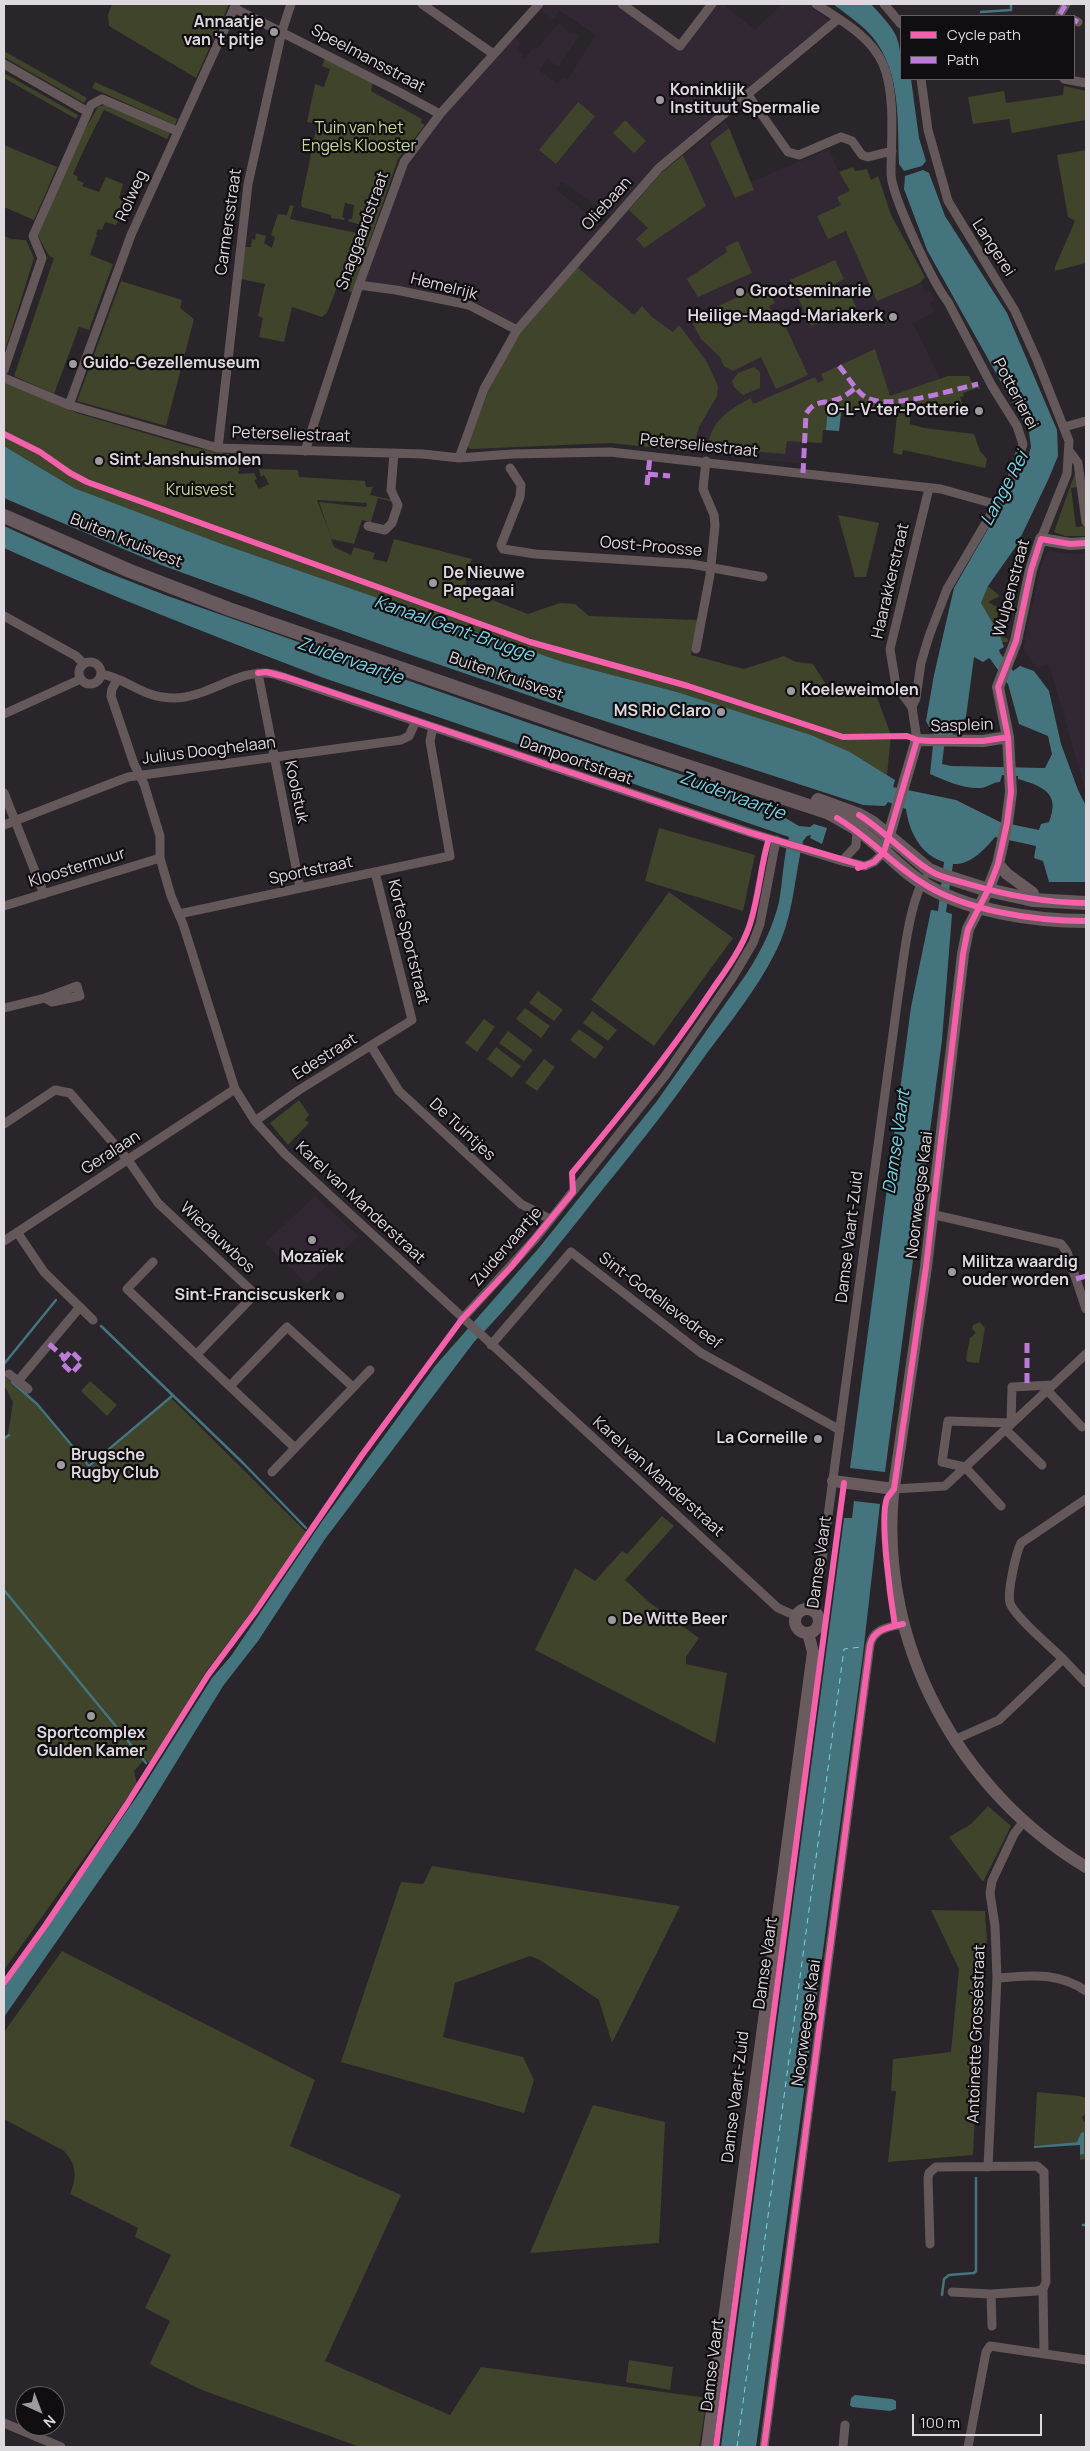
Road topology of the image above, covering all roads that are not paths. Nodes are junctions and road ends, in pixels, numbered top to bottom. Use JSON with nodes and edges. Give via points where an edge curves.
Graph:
{"nodes":[{"id":1,"x":290,"y":4,"type":"edge"},
{"id":2,"x":422,"y":4,"type":"edge"},
{"id":3,"x":622,"y":4,"type":"edge"},
{"id":4,"x":712,"y":4,"type":"edge"},
{"id":5,"x":816,"y":4,"type":"edge"},
{"id":6,"x":884,"y":4,"type":"edge"},
{"id":7,"x":534,"y":5,"type":"edge"},
{"id":8,"x":235,"y":6,"type":"edge"},
{"id":9,"x":835,"y":22,"type":"junction"},
{"id":10,"x":900,"y":23,"type":"edge"},
{"id":11,"x":282,"y":31,"type":"junction"},
{"id":12,"x":492,"y":53,"type":"junction"},
{"id":13,"x":4,"y":64,"type":"edge"},
{"id":14,"x":921,"y":80,"type":"edge"},
{"id":15,"x":1070,"y":80,"type":"edge"},
{"id":16,"x":1086,"y":83,"type":"edge"},
{"id":17,"x":748,"y":95,"type":"junction"},
{"id":18,"x":88,"y":112,"type":"junction"},
{"id":19,"x":440,"y":114,"type":"junction"},
{"id":20,"x":177,"y":131,"type":"junction"},
{"id":21,"x":892,"y":151,"type":"junction"},
{"id":22,"x":359,"y":285,"type":"junction"},
{"id":23,"x":517,"y":330,"type":"junction"},
{"id":24,"x":4,"y":370,"type":"edge"},
{"id":25,"x":4,"y":378,"type":"edge"},
{"id":26,"x":69,"y":405,"type":"junction"},
{"id":27,"x":1086,"y":421,"type":"edge"},
{"id":28,"x":1064,"y":427,"type":"junction"},
{"id":29,"x":218,"y":448,"type":"junction"},
{"id":30,"x":305,"y":450,"type":"junction"},
{"id":31,"x":1070,"y":452,"type":"junction"},
{"id":32,"x":394,"y":453,"type":"junction"},
{"id":33,"x":459,"y":458,"type":"junction"},
{"id":34,"x":706,"y":461,"type":"junction"},
{"id":35,"x":510,"y":468,"type":"dead end"},
{"id":36,"x":929,"y":488,"type":"junction"},
{"id":37,"x":998,"y":505,"type":"junction"},
{"id":38,"x":4,"y":507,"type":"edge"},
{"id":39,"x":4,"y":516,"type":"edge"},
{"id":40,"x":1086,"y":522,"type":"edge"},
{"id":41,"x":368,"y":526,"type":"dead end"},
{"id":42,"x":1041,"y":539,"type":"junction"},
{"id":43,"x":1086,"y":543,"type":"edge"},
{"id":44,"x":710,"y":566,"type":"junction"},
{"id":45,"x":762,"y":577,"type":"dead end"},
{"id":46,"x":4,"y":616,"type":"edge"},
{"id":47,"x":696,"y":649,"type":"dead end"},
{"id":48,"x":84,"y":664,"type":"junction"},
{"id":49,"x":258,"y":673,"type":"junction"},
{"id":50,"x":101,"y":674,"type":"junction"},
{"id":51,"x":1001,"y":675,"type":"joint"},
{"id":52,"x":81,"y":679,"type":"junction"},
{"id":53,"x":118,"y":680,"type":"junction"},
{"id":54,"x":912,"y":707,"type":"junction"},
{"id":55,"x":4,"y":714,"type":"edge"},
{"id":56,"x":416,"y":721,"type":"junction"},
{"id":57,"x":433,"y":727,"type":"junction"},
{"id":58,"x":1008,"y":737,"type":"junction"},
{"id":59,"x":917,"y":740,"type":"junction"},
{"id":60,"x":274,"y":758,"type":"junction"},
{"id":61,"x":138,"y":775,"type":"junction"},
{"id":62,"x":4,"y":793,"type":"edge"},
{"id":63,"x":15,"y":821,"type":"junction"},
{"id":64,"x":4,"y":825,"type":"edge"},
{"id":65,"x":857,"y":829,"type":"junction"},
{"id":66,"x":889,"y":836,"type":"junction"},
{"id":67,"x":1004,"y":839,"type":"joint"},
{"id":68,"x":776,"y":840,"type":"junction"},
{"id":69,"x":884,"y":852,"type":"junction"},
{"id":70,"x":160,"y":858,"type":"junction"},
{"id":71,"x":842,"y":861,"type":"junction"},
{"id":72,"x":998,"y":864,"type":"junction"},
{"id":73,"x":375,"y":872,"type":"junction"},
{"id":74,"x":941,"y":875,"type":"junction"},
{"id":75,"x":922,"y":883,"type":"junction"},
{"id":76,"x":300,"y":888,"type":"junction"},
{"id":77,"x":988,"y":890,"type":"junction"},
{"id":78,"x":44,"y":894,"type":"junction"},
{"id":79,"x":1033,"y":900,"type":"junction"},
{"id":80,"x":1086,"y":903,"type":"edge"},
{"id":81,"x":4,"y":906,"type":"edge"},
{"id":82,"x":979,"y":906,"type":"junction"},
{"id":83,"x":179,"y":914,"type":"junction"},
{"id":84,"x":1086,"y":921,"type":"edge"},
{"id":85,"x":45,"y":998,"type":"dead end"},
{"id":86,"x":4,"y":1008,"type":"edge"},
{"id":87,"x":412,"y":1020,"type":"joint"},
{"id":88,"x":371,"y":1046,"type":"junction"},
{"id":89,"x":235,"y":1089,"type":"junction"},
{"id":90,"x":255,"y":1121,"type":"junction"},
{"id":91,"x":4,"y":1124,"type":"edge"},
{"id":92,"x":128,"y":1160,"type":"junction"},
{"id":93,"x":931,"y":1214,"type":"junction"},
{"id":94,"x":550,"y":1219,"type":"junction"},
{"id":95,"x":17,"y":1232,"type":"junction"},
{"id":96,"x":4,"y":1241,"type":"edge"},
{"id":97,"x":153,"y":1262,"type":"dead end"},
{"id":98,"x":1086,"y":1276,"type":"edge"},
{"id":99,"x":1076,"y":1279,"type":"junction"},
{"id":100,"x":80,"y":1307,"type":"junction"},
{"id":101,"x":1086,"y":1309,"type":"edge"},
{"id":102,"x":462,"y":1319,"type":"junction"},
{"id":103,"x":94,"y":1320,"type":"dead end"},
{"id":104,"x":488,"y":1342,"type":"junction"},
{"id":105,"x":197,"y":1354,"type":"junction"},
{"id":106,"x":1086,"y":1354,"type":"edge"},
{"id":107,"x":370,"y":1370,"type":"dead end"},
{"id":108,"x":10,"y":1374,"type":"dead end"},
{"id":109,"x":18,"y":1381,"type":"junction"},
{"id":110,"x":230,"y":1386,"type":"junction"},
{"id":111,"x":353,"y":1387,"type":"junction"},
{"id":112,"x":1050,"y":1388,"type":"junction"},
{"id":113,"x":28,"y":1389,"type":"dead end"},
{"id":114,"x":1008,"y":1426,"type":"junction"},
{"id":115,"x":1082,"y":1427,"type":"dead end"},
{"id":116,"x":840,"y":1430,"type":"junction"},
{"id":117,"x":295,"y":1448,"type":"junction"},
{"id":118,"x":1042,"y":1465,"type":"dead end"},
{"id":119,"x":965,"y":1467,"type":"junction"},
{"id":120,"x":272,"y":1472,"type":"dead end"},
{"id":121,"x":833,"y":1481,"type":"junction"},
{"id":122,"x":894,"y":1489,"type":"junction"},
{"id":123,"x":1086,"y":1498,"type":"edge"},
{"id":124,"x":1001,"y":1506,"type":"dead end"},
{"id":125,"x":811,"y":1609,"type":"junction"},
{"id":126,"x":796,"y":1616,"type":"junction"},
{"id":127,"x":903,"y":1624,"type":"junction"},
{"id":128,"x":808,"y":1634,"type":"junction"},
{"id":129,"x":1063,"y":1659,"type":"junction"},
{"id":130,"x":1086,"y":1683,"type":"edge"},
{"id":131,"x":954,"y":1740,"type":"junction"},
{"id":132,"x":1024,"y":1821,"type":"junction"},
{"id":133,"x":1086,"y":1867,"type":"edge"},
{"id":134,"x":997,"y":1978,"type":"junction"},
{"id":135,"x":1086,"y":1992,"type":"edge"},
{"id":136,"x":988,"y":2167,"type":"junction"},
{"id":137,"x":930,"y":2244,"type":"dead end"},
{"id":138,"x":1043,"y":2289,"type":"junction"},
{"id":139,"x":952,"y":2292,"type":"dead end"},
{"id":140,"x":991,"y":2294,"type":"junction"},
{"id":141,"x":992,"y":2326,"type":"dead end"},
{"id":142,"x":1044,"y":2353,"type":"junction"},
{"id":143,"x":1086,"y":2360,"type":"edge"},
{"id":144,"x":4,"y":2423,"type":"edge"},
{"id":145,"x":846,"y":2426,"type":"dead end"},
{"id":146,"x":61,"y":2447,"type":"edge"},
{"id":147,"x":707,"y":2447,"type":"edge"},
{"id":148,"x":764,"y":2447,"type":"edge"},
{"id":149,"x":843,"y":2447,"type":"edge"},
{"id":150,"x":968,"y":2447,"type":"edge"}],
"edges":[{"from":1,"to":11,"type":"street","name":"Carmersstraat"},
{"from":2,"to":12,"type":"street"},
{"from":3,"to":4,"type":"street","via":[[680,46]]},
{"from":5,"to":9,"type":"street","name":"Potterierei"},
{"from":6,"to":10,"type":"street"},
{"from":7,"to":12,"type":"street","name":"Snaggaardstraat"},
{"from":8,"to":11,"type":"street","name":"Speelmansstraat"},
{"from":8,"to":20,"type":"street","name":"Rolweg"},
{"from":9,"to":17,"type":"street","name":"Oliebaan"},
{"from":9,"to":21,"type":"street","name":"Potterierei","via":[[866,40],[884,65]]},
{"from":11,"to":19,"type":"street","name":"Speelmansstraat"},
{"from":11,"to":29,"type":"street","name":"Carmersstraat","via":[[248,184]]},
{"from":12,"to":19,"type":"street","name":"Snaggaardstraat"},
{"from":13,"to":18,"type":"street"},
{"from":14,"to":28,"type":"street","name":"Langerei","via":[[928,130],[948,201],[1015,311]]},
{"from":15,"to":16,"type":"street"},
{"from":17,"to":21,"type":"street","via":[[788,152],[794,155],[799,156],[841,137],[852,141],[862,155],[868,157]]},
{"from":17,"to":23,"type":"street","name":"Oliebaan","via":[[659,168]]},
{"from":18,"to":20,"type":"street","via":[[102,98]]},
{"from":18,"to":24,"type":"street","via":[[33,236],[42,258]]},
{"from":19,"to":22,"type":"street","name":"Snaggaardstraat","via":[[404,162]]},
{"from":20,"to":26,"type":"street","name":"Rolweg","via":[[131,235]]},
{"from":21,"to":37,"type":"street","name":"Potterierei","via":[[893,182],[914,238],[1021,435],[1020,456]]},
{"from":22,"to":23,"type":"street","name":"Hemelrijk","via":[[469,305]]},
{"from":22,"to":30,"type":"street","name":"Snaggaardstraat"},
{"from":23,"to":33,"type":"street","name":"Oliebaan","via":[[484,389]]},
{"from":25,"to":26,"type":"street"},
{"from":26,"to":29,"type":"street"},
{"from":27,"to":28,"type":"street"},
{"from":28,"to":31,"type":"street","name":"Wulpenstraat"},
{"from":29,"to":30,"type":"street","name":"Peterseliestraat"},
{"from":30,"to":32,"type":"street","name":"Peterseliestraat"},
{"from":31,"to":40,"type":"street","name":"Wulpenstraat","via":[[1078,463]]},
{"from":31,"to":42,"type":"street","name":"Wulpenstraat","via":[[1067,474]]},
{"from":32,"to":33,"type":"street","name":"Peterseliestraat"},
{"from":32,"to":41,"type":"street","via":[[391,490],[398,502],[392,523],[383,531]]},
{"from":33,"to":34,"type":"street","name":"Peterseliestraat","via":[[610,452]]},
{"from":34,"to":36,"type":"street","name":"Peterseliestraat"},
{"from":34,"to":44,"type":"street","via":[[703,489],[715,526]]},
{"from":35,"to":44,"type":"street","name":"Oost-Proosse","via":[[522,485],[501,548],[535,554]]},
{"from":36,"to":37,"type":"street","name":"Peterseliestraat"},
{"from":36,"to":54,"type":"street","name":"Haarakkerstraat","via":[[890,649],[896,686]]},
{"from":37,"to":54,"type":"street","name":"Potterierei","via":[[946,589],[924,654]]},
{"from":38,"to":66,"type":"main road","name":"Buiten Kruisvest","via":[[133,564],[241,604],[839,807],[860,815]]},
{"from":39,"to":65,"type":"main road","name":"Buiten Kruisvest","via":[[130,571],[229,609],[796,801],[827,812]]},
{"from":42,"to":43,"type":"street"},
{"from":42,"to":51,"type":"street","name":"Wulpenstraat","via":[[1015,644]]},
{"from":44,"to":45,"type":"street","name":"Oost-Proosse"},
{"from":44,"to":47,"type":"street"},
{"from":46,"to":48,"type":"street","name":"Dampoortstraat","via":[[76,656]]},
{"from":48,"to":50,"type":"street","name":"Dampoortstraat","via":[[97,664]]},
{"from":48,"to":52,"type":"street","via":[[80,669]]},
{"from":49,"to":53,"type":"street","name":"Dampoortstraat","via":[[198,695],[174,698],[145,694]]},
{"from":49,"to":56,"type":"street","name":"Dampoortstraat","via":[[286,677]]},
{"from":49,"to":60,"type":"street","name":"Koolstuk"},
{"from":50,"to":52,"type":"street","via":[[93,683]]},
{"from":50,"to":53,"type":"street","name":"Dampoortstraat"},
{"from":51,"to":58,"type":"street","name":"Sasplein","via":[[998,687]]},
{"from":52,"to":55,"type":"street"},
{"from":53,"to":61,"type":"street","name":"Karel van Manderstraat","via":[[111,696]]},
{"from":54,"to":59,"type":"street","name":"Potterierei"},
{"from":56,"to":57,"type":"street","name":"Dampoortstraat"},
{"from":56,"to":60,"type":"street","name":"Julius Dooghelaan","via":[[409,736],[401,740]]},
{"from":57,"to":68,"type":"street","name":"Dampoortstraat"},
{"from":57,"to":73,"type":"street","name":"Sportstraat","via":[[430,741],[450,856]]},
{"from":58,"to":59,"type":"street","name":"Sasplein","via":[[983,741]]},
{"from":58,"to":67,"type":"street","name":"Sasplein","via":[[1010,771]]},
{"from":59,"to":66,"type":"street","name":"Potterierei"},
{"from":60,"to":61,"type":"street","name":"Julius Dooghelaan"},
{"from":60,"to":76,"type":"street","name":"Koolstuk"},
{"from":61,"to":63,"type":"street","name":"Julius Dooghelaan"},
{"from":61,"to":70,"type":"street","name":"Karel van Manderstraat","via":[[144,784],[160,836]]},
{"from":62,"to":63,"type":"street"},
{"from":63,"to":64,"type":"street","name":"Julius Dooghelaan"},
{"from":63,"to":78,"type":"street"},
{"from":65,"to":69,"type":"main road","name":"Buiten Kruisvest"},
{"from":65,"to":71,"type":"street","via":[[856,846]]},
{"from":66,"to":69,"type":"street","name":"Potterierei"},
{"from":66,"to":74,"type":"main road","name":"Buiten Kruisvest"},
{"from":67,"to":72,"type":"street","name":"Noorweegse Kaai"},
{"from":68,"to":71,"type":"street","name":"Dampoortstraat"},
{"from":68,"to":94,"type":"street","name":"Zuidervaartje","via":[[760,924],[746,957],[665,1076]]},
{"from":69,"to":71,"type":"street","name":"Dampoortstraat","via":[[865,866]]},
{"from":69,"to":75,"type":"main road","name":"Buiten Kruisvest"},
{"from":70,"to":78,"type":"street","name":"Kloostermuur"},
{"from":70,"to":83,"type":"street","name":"Karel van Manderstraat"},
{"from":72,"to":77,"type":"street","name":"Noorweegse Kaai"},
{"from":72,"to":79,"type":"street","via":[[1033,893]]},
{"from":73,"to":76,"type":"street","name":"Sportstraat"},
{"from":73,"to":87,"type":"street","name":"Korte Sportstraat"},
{"from":74,"to":75,"type":"street","name":"Damse Vaart-Zuid"},
{"from":74,"to":77,"type":"main road","name":"Buiten Kruisvest"},
{"from":75,"to":82,"type":"main road","name":"Buiten Kruisvest"},
{"from":75,"to":116,"type":"street","name":"Damse Vaart-Zuid","via":[[910,926],[898,997]]},
{"from":76,"to":83,"type":"street","name":"Sportstraat"},
{"from":77,"to":79,"type":"main road","name":"Buiten Kruisvest"},
{"from":77,"to":82,"type":"street","name":"Noorweegse Kaai"},
{"from":78,"to":81,"type":"street","name":"Kloostermuur"},
{"from":79,"to":80,"type":"main road","name":"Buiten Kruisvest"},
{"from":82,"to":84,"type":"main road","name":"Buiten Kruisvest","via":[[1044,919]]},
{"from":82,"to":93,"type":"street","name":"Noorweegse Kaai","via":[[968,929],[963,954]]},
{"from":83,"to":89,"type":"street","name":"Karel van Manderstraat"},
{"from":85,"to":86,"type":"street"},
{"from":87,"to":88,"type":"street","name":"Edestraat"},
{"from":88,"to":90,"type":"street","name":"Edestraat"},
{"from":88,"to":94,"type":"street","name":"De Tuintjes","via":[[398,1091],[520,1204]]},
{"from":89,"to":90,"type":"street","name":"Karel van Manderstraat"},
{"from":89,"to":92,"type":"street","name":"Geralaan"},
{"from":90,"to":102,"type":"street","name":"Karel van Manderstraat","via":[[285,1154]]},
{"from":91,"to":92,"type":"street","via":[[55,1090],[70,1092]]},
{"from":92,"to":95,"type":"street","name":"Geralaan"},
{"from":92,"to":105,"type":"street","name":"Wiedauwbos","via":[[158,1203],[254,1294]]},
{"from":93,"to":99,"type":"street","via":[[1060,1244],[1067,1252]]},
{"from":93,"to":122,"type":"street","name":"Noorweegse Kaai"},
{"from":94,"to":102,"type":"street","name":"Zuidervaartje"},
{"from":95,"to":96,"type":"street","name":"Geralaan"},
{"from":95,"to":100,"type":"street","via":[[44,1272]]},
{"from":97,"to":105,"type":"street","via":[[127,1289]]},
{"from":98,"to":99,"type":"street"},
{"from":99,"to":101,"type":"street"},
{"from":100,"to":103,"type":"street"},
{"from":100,"to":109,"type":"street"},
{"from":102,"to":104,"type":"street","name":"Karel van Manderstraat"},
{"from":104,"to":116,"type":"street","name":"Sint-Godelievedreef","via":[[571,1252],[701,1353]]},
{"from":104,"to":126,"type":"street","name":"Karel van Manderstraat","via":[[778,1608]]},
{"from":105,"to":110,"type":"street"},
{"from":106,"to":112,"type":"street"},
{"from":107,"to":111,"type":"street"},
{"from":108,"to":109,"type":"street"},
{"from":109,"to":113,"type":"street"},
{"from":110,"to":111,"type":"street","via":[[287,1327]]},
{"from":110,"to":117,"type":"street"},
{"from":111,"to":117,"type":"street"},
{"from":112,"to":114,"type":"street"},
{"from":112,"to":114,"type":"street","via":[[1012,1387]]},
{"from":112,"to":115,"type":"street"},
{"from":114,"to":118,"type":"street"},
{"from":114,"to":119,"type":"street"},
{"from":114,"to":119,"type":"street","via":[[948,1421],[942,1462]]},
{"from":116,"to":121,"type":"street","name":"Damse Vaart-Zuid"},
{"from":117,"to":120,"type":"street"},
{"from":119,"to":122,"type":"street","via":[[940,1488]]},
{"from":119,"to":124,"type":"street"},
{"from":121,"to":122,"type":"street"},
{"from":121,"to":125,"type":"street","name":"Damse Vaart-Zuid","via":[[820,1575]]},
{"from":122,"to":127,"type":"street","name":"Noorweegse Kaai","via":[[893,1555]]},
{"from":123,"to":129,"type":"street","via":[[1021,1543],[1016,1554],[1010,1602],[1017,1614]]},
{"from":125,"to":126,"type":"street","via":[[802,1610]]},
{"from":125,"to":128,"type":"street","via":[[819,1621],[816,1630]]},
{"from":126,"to":128,"type":"street","via":[[796,1628]]},
{"from":127,"to":131,"type":"street","via":[[920,1674]]},
{"from":127,"to":148,"type":"street","name":"Noorweegse Kaai","via":[[879,1631],[872,1638]]},
{"from":128,"to":147,"type":"street","name":"Damse Vaart-Zuid","via":[[813,1652]]},
{"from":129,"to":130,"type":"street"},
{"from":129,"to":131,"type":"street","via":[[999,1720]]},
{"from":131,"to":132,"type":"street","via":[[988,1786]]},
{"from":132,"to":133,"type":"street"},
{"from":132,"to":134,"type":"street","name":"Antoinette Grosséstraat","via":[[1014,1834],[992,1881],[990,1893]]},
{"from":134,"to":135,"type":"street","via":[[1048,1975],[1074,1983]]},
{"from":134,"to":136,"type":"street","name":"Antoinette Grosséstraat"},
{"from":136,"to":137,"type":"street","via":[[936,2167],[932,2170],[928,2178]]},
{"from":136,"to":138,"type":"street","via":[[1037,2166],[1044,2172],[1046,2282]]},
{"from":138,"to":140,"type":"street"},
{"from":138,"to":142,"type":"street"},
{"from":139,"to":140,"type":"street"},
{"from":140,"to":141,"type":"street"},
{"from":142,"to":143,"type":"street"},
{"from":142,"to":150,"type":"street","via":[[990,2346],[986,2352]]},
{"from":144,"to":146,"type":"street"},
{"from":145,"to":149,"type":"street"}]}
